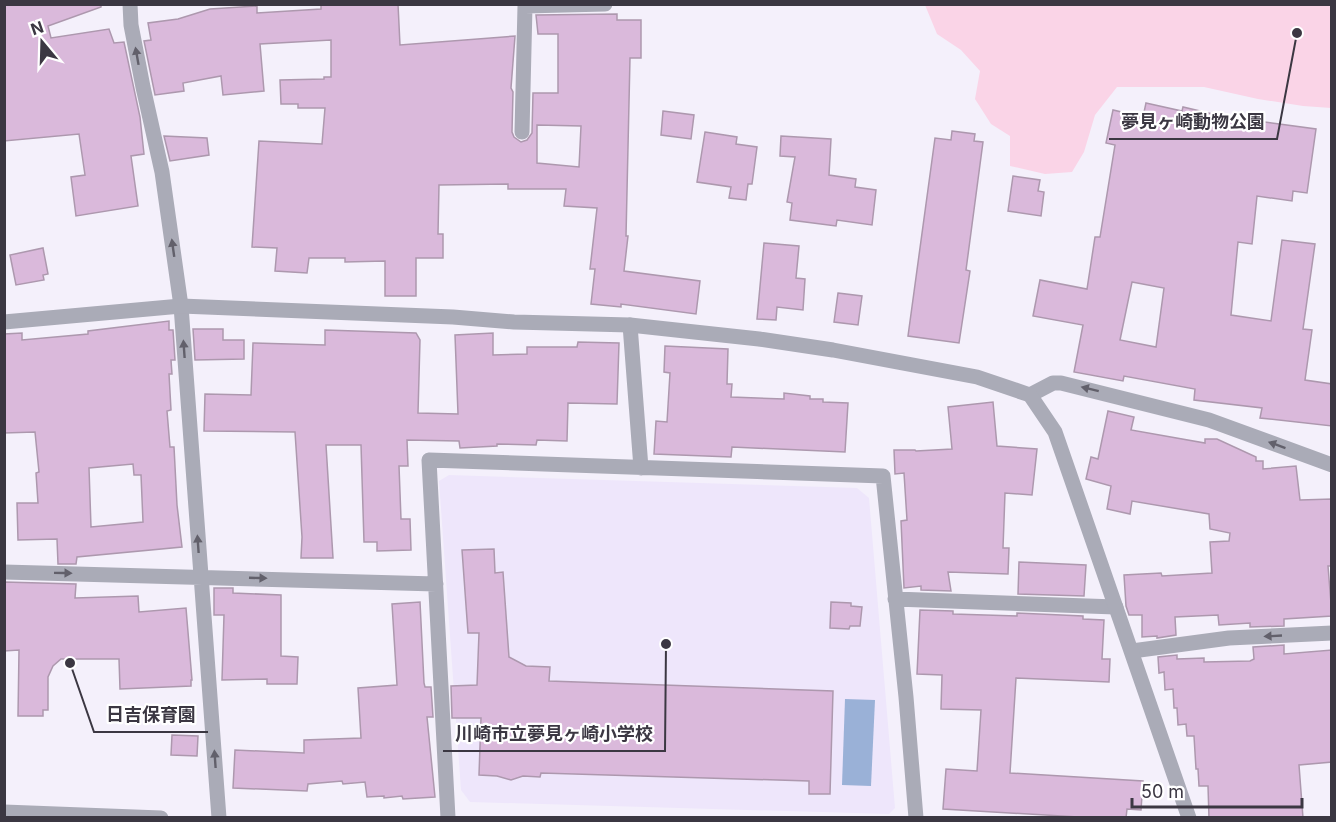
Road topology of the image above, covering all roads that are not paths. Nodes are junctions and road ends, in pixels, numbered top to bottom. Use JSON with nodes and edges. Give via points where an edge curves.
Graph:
{"nodes":[{"id":1,"x":130,"y":4,"type":"edge"},
{"id":2,"x":605,"y":4,"type":"edge"},
{"id":3,"x":522,"y":132,"type":"dead end"},
{"id":4,"x":181,"y":306,"type":"junction"},
{"id":5,"x":4,"y":322,"type":"edge"},
{"id":6,"x":630,"y":325,"type":"junction"},
{"id":7,"x":1030,"y":395,"type":"junction"},
{"id":8,"x":1332,"y":465,"type":"edge"},
{"id":9,"x":641,"y":468,"type":"junction"},
{"id":10,"x":4,"y":572,"type":"edge"},
{"id":11,"x":201,"y":577,"type":"junction"},
{"id":12,"x":436,"y":584,"type":"junction"},
{"id":13,"x":896,"y":599,"type":"junction"},
{"id":14,"x":1116,"y":607,"type":"junction"},
{"id":15,"x":1332,"y":633,"type":"edge"},
{"id":16,"x":1132,"y":651,"type":"junction"},
{"id":17,"x":4,"y":812,"type":"edge"},
{"id":18,"x":161,"y":818,"type":"edge"},
{"id":19,"x":219,"y":818,"type":"edge"},
{"id":20,"x":448,"y":818,"type":"edge"},
{"id":21,"x":916,"y":818,"type":"edge"},
{"id":22,"x":1189,"y":818,"type":"edge"}],
"edges":[{"from":4,"to":1,"type":"street","one_way":true,"via":[[162,172]]},
{"from":2,"to":3,"type":"street","via":[[525,6]]},
{"from":4,"to":5,"type":"street"},
{"from":4,"to":6,"type":"street"},
{"from":11,"to":4,"type":"street","one_way":true},
{"from":6,"to":7,"type":"street","via":[[833,350],[976,377]]},
{"from":6,"to":9,"type":"street"},
{"from":8,"to":7,"type":"street","one_way":true,"via":[[1209,420],[1061,383]]},
{"from":7,"to":14,"type":"street","via":[[1055,432]]},
{"from":9,"to":12,"type":"street","via":[[429,460]]},
{"from":9,"to":13,"type":"street","via":[[883,476]]},
{"from":10,"to":11,"type":"street","one_way":true},
{"from":11,"to":12,"type":"street","one_way":true},
{"from":19,"to":11,"type":"street","one_way":true},
{"from":12,"to":20,"type":"street"},
{"from":13,"to":14,"type":"street"},
{"from":13,"to":21,"type":"street"},
{"from":14,"to":16,"type":"street"},
{"from":15,"to":16,"type":"street","one_way":true,"via":[[1229,638]]},
{"from":16,"to":22,"type":"street"},
{"from":17,"to":18,"type":"street"}]}
